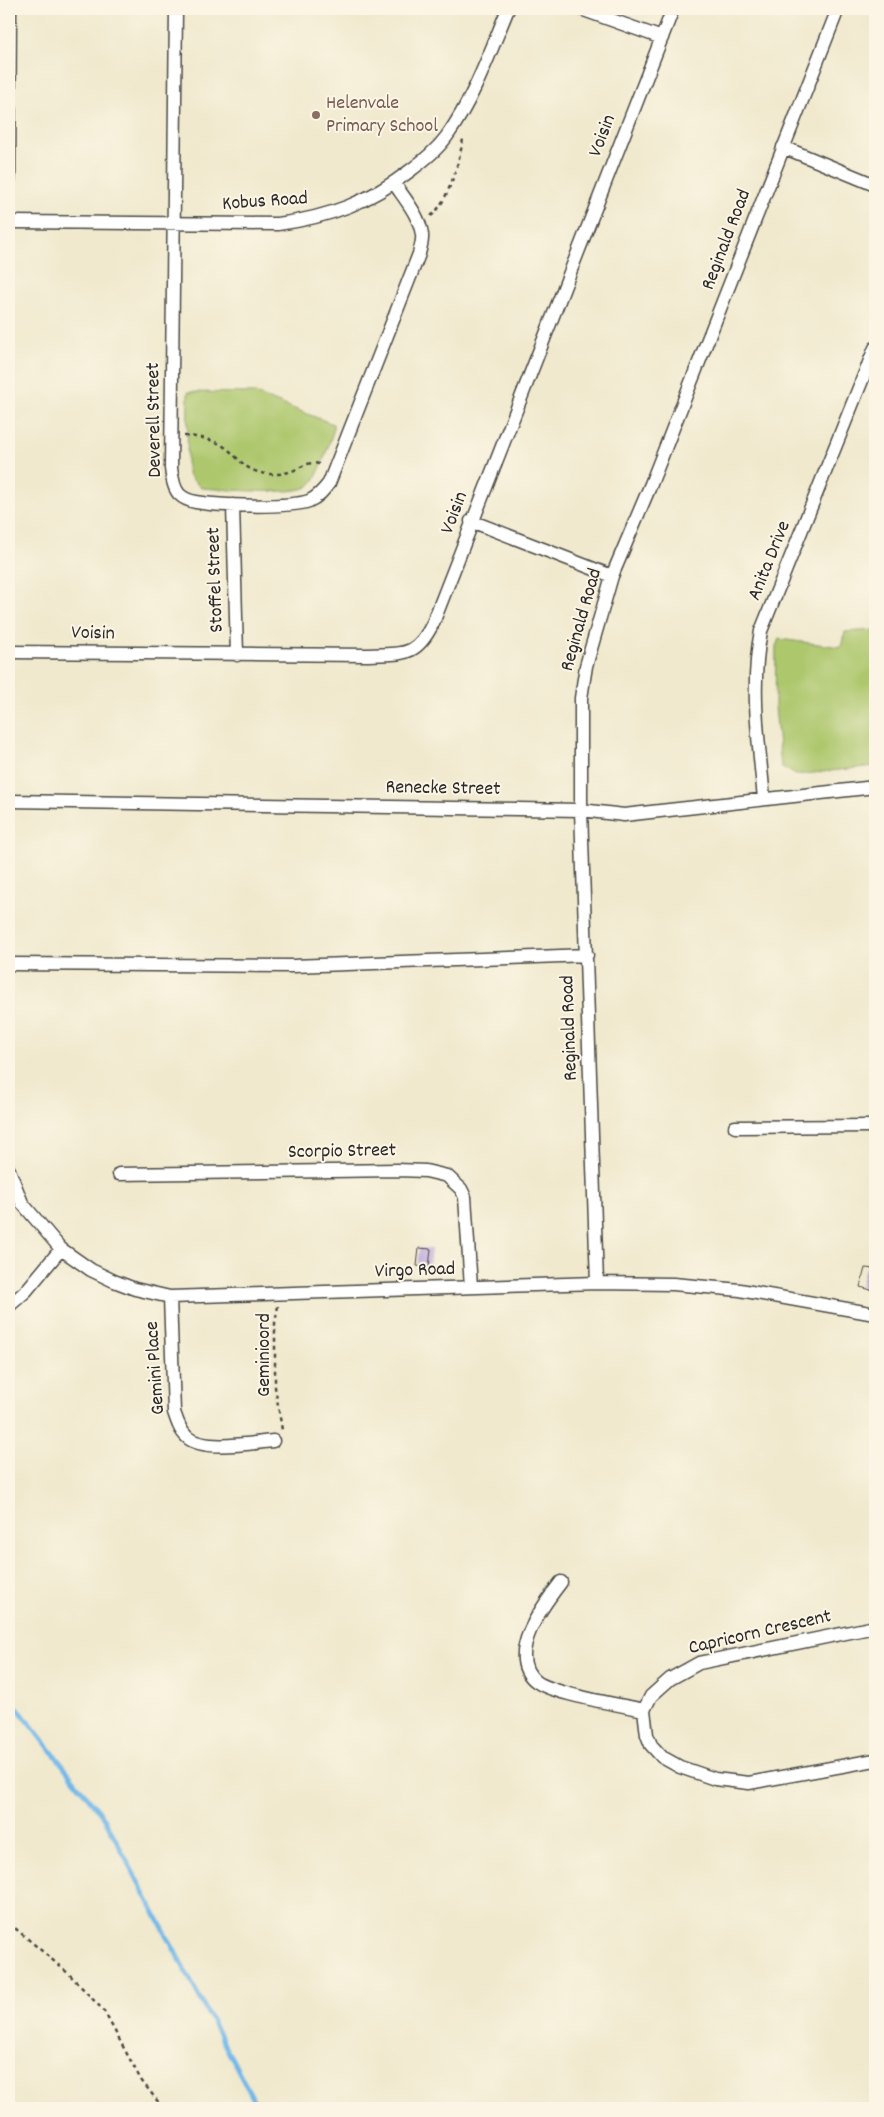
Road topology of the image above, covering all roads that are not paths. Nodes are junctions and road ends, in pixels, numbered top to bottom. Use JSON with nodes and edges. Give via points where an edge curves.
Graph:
{"nodes":[{"id":1,"x":10,"y":9,"type":"edge"},
{"id":2,"x":176,"y":9,"type":"edge"},
{"id":3,"x":508,"y":9,"type":"edge"},
{"id":4,"x":580,"y":9,"type":"edge"},
{"id":5,"x":673,"y":9,"type":"edge"},
{"id":6,"x":838,"y":9,"type":"edge"},
{"id":7,"x":662,"y":38,"type":"junction"},
{"id":8,"x":9,"y":63,"type":"edge"},
{"id":9,"x":783,"y":147,"type":"junction"},
{"id":10,"x":9,"y":180,"type":"edge"},
{"id":11,"x":394,"y":183,"type":"junction"},
{"id":12,"x":875,"y":185,"type":"edge"},
{"id":13,"x":9,"y":222,"type":"edge"},
{"id":14,"x":174,"y":224,"type":"junction"},
{"id":15,"x":875,"y":348,"type":"edge"},
{"id":16,"x":233,"y":505,"type":"junction"},
{"id":17,"x":471,"y":521,"type":"junction"},
{"id":18,"x":612,"y":576,"type":"junction"},
{"id":19,"x":9,"y":652,"type":"edge"},
{"id":20,"x":237,"y":654,"type":"junction"},
{"id":21,"x":875,"y":787,"type":"edge"},
{"id":22,"x":764,"y":799,"type":"junction"},
{"id":23,"x":9,"y":801,"type":"edge"},
{"id":24,"x":581,"y":810,"type":"junction"},
{"id":25,"x":587,"y":955,"type":"junction"},
{"id":26,"x":9,"y":964,"type":"edge"},
{"id":27,"x":875,"y":1126,"type":"edge"},
{"id":28,"x":735,"y":1127,"type":"dead end"},
{"id":29,"x":9,"y":1170,"type":"edge"},
{"id":30,"x":119,"y":1174,"type":"dead end"},
{"id":31,"x":61,"y":1250,"type":"junction"},
{"id":32,"x":597,"y":1283,"type":"junction"},
{"id":33,"x":471,"y":1287,"type":"junction"},
{"id":34,"x":170,"y":1296,"type":"junction"},
{"id":35,"x":9,"y":1306,"type":"edge"},
{"id":36,"x":875,"y":1314,"type":"edge"},
{"id":37,"x":273,"y":1441,"type":"road end"},
{"id":38,"x":561,"y":1582,"type":"dead end"},
{"id":39,"x":875,"y":1627,"type":"edge"},
{"id":40,"x":644,"y":1710,"type":"junction"},
{"id":41,"x":875,"y":1760,"type":"edge"}],
"edges":[{"from":1,"to":8,"type":"street"},
{"from":2,"to":14,"type":"street","name":"Deverell Street"},
{"from":3,"to":11,"type":"street","name":"Kobus Road","via":[[469,98],[446,137],[431,154]]},
{"from":4,"to":7,"type":"street"},
{"from":5,"to":7,"type":"street","name":"Voisin"},
{"from":6,"to":9,"type":"street","name":"Reginald Road"},
{"from":7,"to":17,"type":"street","name":"Voisin"},
{"from":8,"to":10,"type":"street"},
{"from":9,"to":12,"type":"street"},
{"from":9,"to":18,"type":"street","name":"Reginald Road"},
{"from":11,"to":14,"type":"street","name":"Kobus Road","via":[[361,202],[304,220],[278,224]]},
{"from":11,"to":16,"type":"street","name":"Deverell Street","via":[[421,227],[423,237],[329,483],[320,495],[299,503]]},
{"from":13,"to":14,"type":"street","name":"Kobus Road"},
{"from":14,"to":16,"type":"street","name":"Deverell Street","via":[[172,478],[179,493],[194,502]]},
{"from":15,"to":22,"type":"street","name":"Anita Drive","via":[[761,631],[754,688]]},
{"from":16,"to":20,"type":"street","name":"Stoffel Street"},
{"from":17,"to":18,"type":"street"},
{"from":17,"to":20,"type":"street","name":"Voisin","via":[[433,623],[420,644],[409,652],[368,655]]},
{"from":18,"to":24,"type":"street","name":"Reginald Road","via":[[586,666],[581,698]]},
{"from":19,"to":20,"type":"street","name":"Voisin"},
{"from":21,"to":22,"type":"street","name":"Renecke Street"},
{"from":22,"to":24,"type":"street","name":"Renecke Street","via":[[624,815]]},
{"from":23,"to":24,"type":"street","name":"Renecke Street"},
{"from":24,"to":25,"type":"street","name":"Reginald Road"},
{"from":25,"to":26,"type":"street","via":[[293,966]]},
{"from":25,"to":32,"type":"street","name":"Reginald Road"},
{"from":27,"to":28,"type":"street"},
{"from":29,"to":31,"type":"street","name":"Virgo Road","via":[[22,1203]]},
{"from":30,"to":33,"type":"street","name":"Scorpio Street","via":[[397,1170],[447,1176],[465,1197]]},
{"from":31,"to":34,"type":"street","name":"Virgo Road","via":[[114,1281]]},
{"from":31,"to":35,"type":"street"},
{"from":32,"to":33,"type":"street","name":"Virgo Road"},
{"from":32,"to":36,"type":"street","name":"Virgo Road","via":[[673,1284],[740,1290]]},
{"from":33,"to":34,"type":"street","name":"Virgo Road"},
{"from":34,"to":37,"type":"street","name":"Gemini Place","via":[[174,1412],[187,1438],[198,1443],[227,1445]]},
{"from":38,"to":40,"type":"street","via":[[546,1602],[526,1641],[524,1658],[529,1674],[545,1687]]},
{"from":39,"to":40,"type":"street","name":"Capricorn Crescent","via":[[699,1663],[670,1679],[652,1696]]},
{"from":40,"to":41,"type":"street","via":[[647,1735],[662,1757],[714,1779],[749,1782]]}]}
